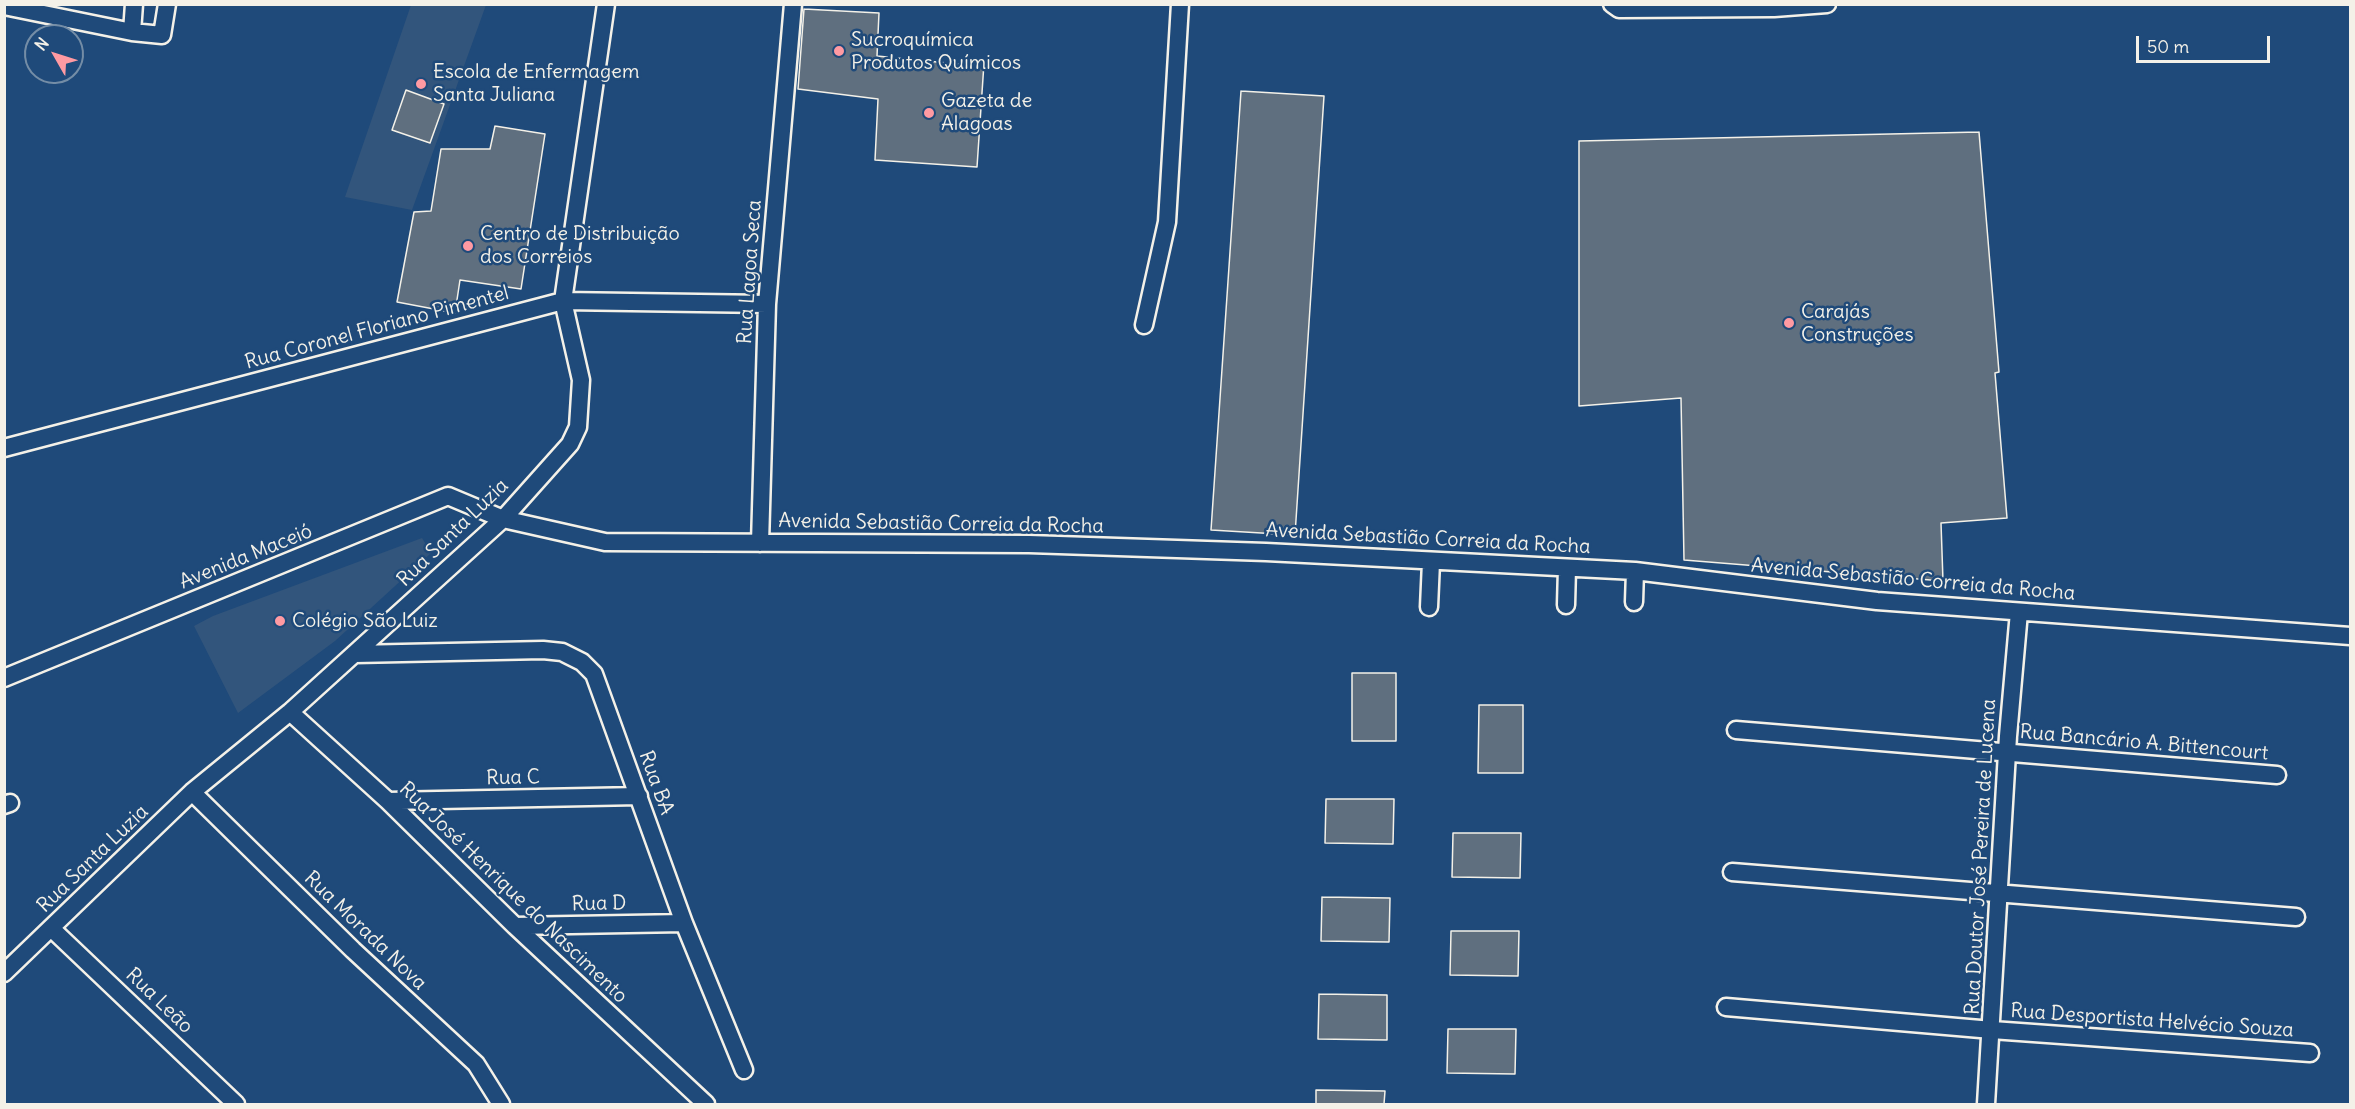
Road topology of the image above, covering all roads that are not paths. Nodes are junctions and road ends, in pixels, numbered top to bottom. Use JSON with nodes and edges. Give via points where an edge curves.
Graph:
{"nodes":[{"id":1,"x":134,"y":4,"type":"edge"},
{"id":2,"x":167,"y":4,"type":"edge"},
{"id":3,"x":606,"y":4,"type":"edge"},
{"id":4,"x":793,"y":4,"type":"edge"},
{"id":5,"x":1180,"y":4,"type":"edge"},
{"id":6,"x":1612,"y":4,"type":"edge"},
{"id":7,"x":1830,"y":5,"type":"edge"},
{"id":8,"x":4,"y":6,"type":"edge"},
{"id":9,"x":132,"y":32,"type":"junction"},
{"id":10,"x":563,"y":301,"type":"junction"},
{"id":11,"x":767,"y":304,"type":"junction"},
{"id":12,"x":1144,"y":325,"type":"dead end"},
{"id":13,"x":4,"y":448,"type":"edge"},
{"id":14,"x":502,"y":519,"type":"junction"},
{"id":15,"x":760,"y":543,"type":"junction"},
{"id":16,"x":1431,"y":562,"type":"junction"},
{"id":17,"x":1567,"y":568,"type":"junction"},
{"id":18,"x":1635,"y":571,"type":"junction"},
{"id":19,"x":1634,"y":603,"type":"dead end"},
{"id":20,"x":1566,"y":605,"type":"dead end"},
{"id":21,"x":1429,"y":607,"type":"dead end"},
{"id":22,"x":2019,"y":612,"type":"junction"},
{"id":23,"x":2350,"y":636,"type":"edge"},
{"id":24,"x":355,"y":654,"type":"junction"},
{"id":25,"x":4,"y":678,"type":"edge"},
{"id":26,"x":290,"y":712,"type":"junction"},
{"id":27,"x":1736,"y":730,"type":"dead end"},
{"id":28,"x":2007,"y":753,"type":"junction"},
{"id":29,"x":2277,"y":775,"type":"dead end"},
{"id":30,"x":192,"y":792,"type":"junction"},
{"id":31,"x":639,"y":796,"type":"junction"},
{"id":32,"x":388,"y":801,"type":"junction"},
{"id":33,"x":1732,"y":872,"type":"dead end"},
{"id":34,"x":1999,"y":894,"type":"junction"},
{"id":35,"x":2296,"y":918,"type":"dead end"},
{"id":36,"x":684,"y":923,"type":"junction"},
{"id":37,"x":515,"y":926,"type":"junction"},
{"id":38,"x":52,"y":929,"type":"junction"},
{"id":39,"x":4,"y":973,"type":"edge"},
{"id":40,"x":1726,"y":1007,"type":"dead end"},
{"id":41,"x":1992,"y":1030,"type":"junction"},
{"id":42,"x":2310,"y":1053,"type":"dead end"},
{"id":43,"x":744,"y":1070,"type":"dead end"},
{"id":44,"x":236,"y":1104,"type":"edge"},
{"id":45,"x":501,"y":1104,"type":"edge"},
{"id":46,"x":706,"y":1104,"type":"edge"},
{"id":47,"x":1986,"y":1104,"type":"edge"}],
"edges":[{"from":1,"to":9,"type":"street"},
{"from":2,"to":9,"type":"street","via":[[162,35]]},
{"from":3,"to":10,"type":"street","name":"Rua Santa Luzia"},
{"from":4,"to":11,"type":"street","name":"Rua Lagoa Seca"},
{"from":5,"to":12,"type":"street","via":[[1167,222]]},
{"from":6,"to":7,"type":"street","via":[[1620,9]]},
{"from":8,"to":9,"type":"street"},
{"from":10,"to":11,"type":"street","name":"Rua Coronel Floriano Pimentel"},
{"from":10,"to":13,"type":"street","name":"Rua Coronel Floriano Pimentel"},
{"from":10,"to":14,"type":"street","name":"Rua Santa Luzia","via":[[581,380],[578,427],[570,444]]},
{"from":11,"to":15,"type":"street","name":"Rua Lagoa Seca"},
{"from":14,"to":15,"type":"street","name":"Avenida Sebastião Correia da Rocha","via":[[605,542]]},
{"from":14,"to":24,"type":"street","name":"Rua Santa Luzia"},
{"from":14,"to":25,"type":"street","name":"Avenida Maceió","via":[[448,496]]},
{"from":15,"to":16,"type":"street","name":"Avenida Sebastião Correia da Rocha","via":[[1029,544]]},
{"from":16,"to":17,"type":"street","name":"Avenida Sebastião Correia da Rocha"},
{"from":16,"to":21,"type":"street"},
{"from":17,"to":18,"type":"street","name":"Avenida Sebastião Correia da Rocha"},
{"from":17,"to":20,"type":"street"},
{"from":18,"to":19,"type":"street"},
{"from":18,"to":22,"type":"street","name":"Avenida Sebastião Correia da Rocha","via":[[1877,601]]},
{"from":22,"to":23,"type":"street","name":"Avenida Sebastião Correia da Rocha"},
{"from":22,"to":28,"type":"street","name":"Rua Doutor José Pereira de Lucena"},
{"from":24,"to":26,"type":"street","name":"Rua Santa Luzia"},
{"from":24,"to":31,"type":"street","name":"Rua BA","via":[[562,652],[582,662],[594,674]]},
{"from":26,"to":30,"type":"street","name":"Rua Santa Luzia"},
{"from":26,"to":32,"type":"street","name":"Rua José Henrique do Nascimento"},
{"from":27,"to":28,"type":"street","name":"Rua Bancário A. Bittencourt"},
{"from":28,"to":29,"type":"street","name":"Rua Bancário A. Bittencourt"},
{"from":28,"to":34,"type":"street","name":"Rua Doutor José Pereira de Lucena"},
{"from":30,"to":38,"type":"street","name":"Rua Santa Luzia"},
{"from":30,"to":45,"type":"street","name":"Rua Morada Nova","via":[[476,1064]]},
{"from":31,"to":32,"type":"street","name":"Rua C"},
{"from":31,"to":36,"type":"street","name":"Rua BA"},
{"from":32,"to":37,"type":"street","name":"Rua José Henrique do Nascimento"},
{"from":33,"to":34,"type":"street"},
{"from":34,"to":35,"type":"street"},
{"from":34,"to":41,"type":"street","name":"Rua Doutor José Pereira de Lucena"},
{"from":36,"to":37,"type":"street","name":"Rua D"},
{"from":36,"to":43,"type":"street","name":"Rua BA"},
{"from":37,"to":46,"type":"street","name":"Rua José Henrique do Nascimento"},
{"from":38,"to":39,"type":"street","name":"Rua Santa Luzia"},
{"from":38,"to":44,"type":"street","name":"Rua Leão"},
{"from":40,"to":41,"type":"street","name":"Rua Desportista Helvécio Souza"},
{"from":41,"to":42,"type":"street","name":"Rua Desportista Helvécio Souza"},
{"from":41,"to":47,"type":"street","name":"Rua Doutor José Pereira de Lucena"}]}
